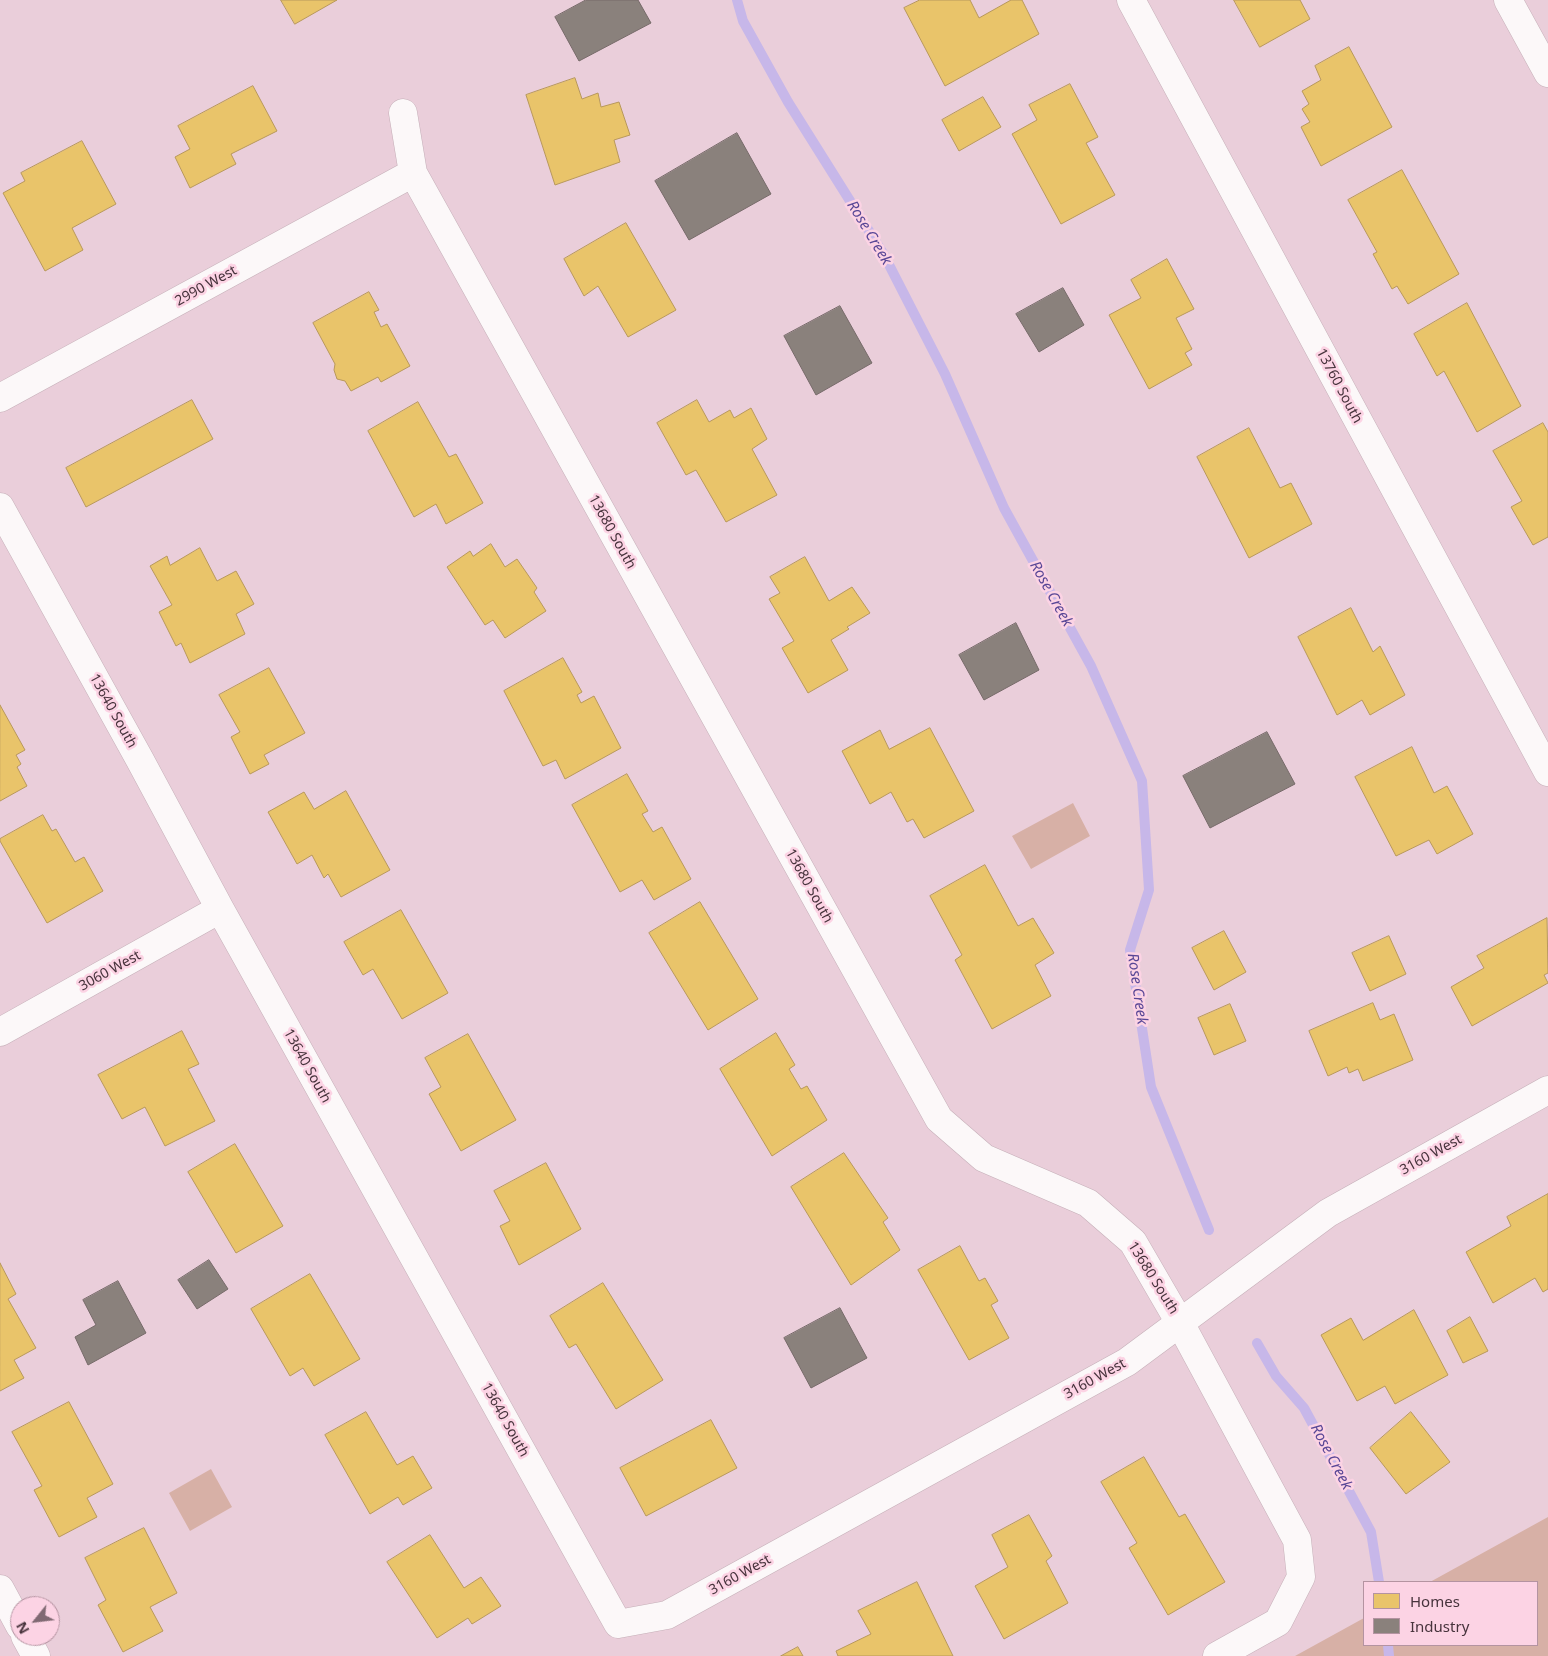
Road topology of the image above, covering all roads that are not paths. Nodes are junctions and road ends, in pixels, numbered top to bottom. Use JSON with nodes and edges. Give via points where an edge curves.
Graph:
{"nodes":[{"id":1,"x":1131,"y":0,"type":"edge"},
{"id":2,"x":1508,"y":0,"type":"edge"},
{"id":3,"x":1529,"y":0,"type":"edge"},
{"id":4,"x":1548,"y":40,"type":"edge"},
{"id":5,"x":1548,"y":73,"type":"edge"},
{"id":6,"x":403,"y":112,"type":"dead end"},
{"id":7,"x":413,"y":173,"type":"junction"},
{"id":8,"x":0,"y":398,"type":"edge"},
{"id":9,"x":0,"y":507,"type":"edge"},
{"id":10,"x":1548,"y":772,"type":"edge"},
{"id":11,"x":220,"y":909,"type":"junction"},
{"id":12,"x":0,"y":1032,"type":"edge"},
{"id":13,"x":1548,"y":1090,"type":"edge"},
{"id":14,"x":1180,"y":1323,"type":"junction"},
{"id":15,"x":0,"y":1589,"type":"edge"},
{"id":16,"x":10,"y":1608,"type":"edge"},
{"id":17,"x":618,"y":1624,"type":"joint"},
{"id":18,"x":1216,"y":1656,"type":"edge"}],
"edges":[{"from":1,"to":10,"type":"main road","name":"13760 South"},
{"from":2,"to":5,"type":"main road"},
{"from":3,"to":4,"type":"main road"},
{"from":6,"to":7,"type":"main road","name":"13680 South"},
{"from":7,"to":8,"type":"main road","name":"2990 West"},
{"from":7,"to":14,"type":"main road","name":"13680 South","via":[[939,1119],[984,1158],[1088,1203],[1133,1242]]},
{"from":9,"to":11,"type":"main road","name":"13640 South"},
{"from":11,"to":12,"type":"main road","name":"3060 West"},
{"from":11,"to":17,"type":"main road","name":"13640 South"},
{"from":13,"to":14,"type":"main road","name":"3160 West","via":[[1328,1213]]},
{"from":14,"to":17,"type":"main road","name":"3160 West","via":[[1127,1362],[667,1615]]},
{"from":14,"to":18,"type":"main road","name":"13680 South","via":[[1297,1540],[1301,1577],[1278,1622]]},
{"from":15,"to":16,"type":"main road"}]}
